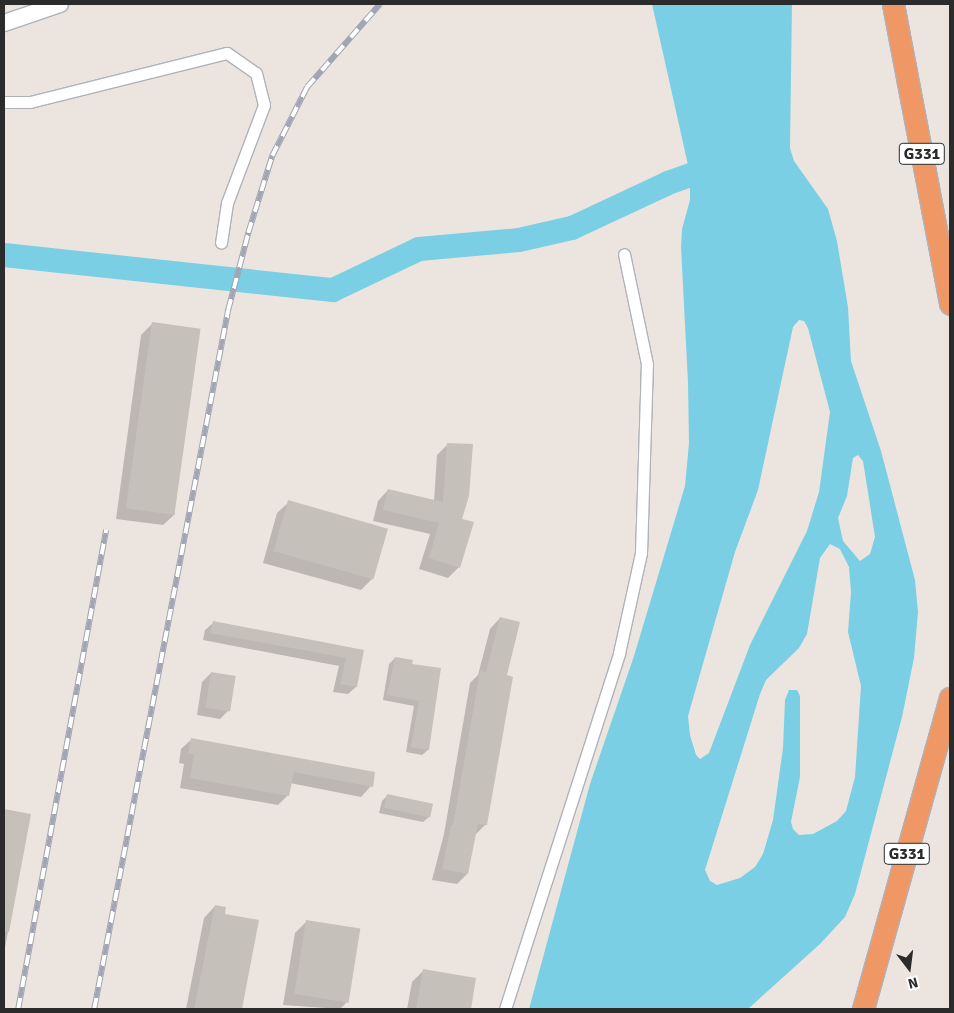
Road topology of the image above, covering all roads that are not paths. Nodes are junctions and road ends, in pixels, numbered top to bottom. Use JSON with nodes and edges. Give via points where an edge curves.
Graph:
{"nodes":[{"id":1,"x":60,"y":4,"type":"edge"},
{"id":2,"x":893,"y":4,"type":"edge"},
{"id":3,"x":4,"y":23,"type":"edge"},
{"id":4,"x":4,"y":102,"type":"edge"},
{"id":5,"x":221,"y":243,"type":"dead end"},
{"id":6,"x":624,"y":254,"type":"dead end"},
{"id":7,"x":950,"y":304,"type":"edge"},
{"id":8,"x":950,"y":698,"type":"edge"},
{"id":9,"x":505,"y":1009,"type":"edge"},
{"id":10,"x":863,"y":1009,"type":"edge"}],
"edges":[{"from":1,"to":3,"type":"main road"},
{"from":2,"to":7,"type":"highway","number":"G331"},
{"from":4,"to":5,"type":"street","via":[[30,102],[227,53],[256,73],[264,105],[227,203]]},
{"from":6,"to":9,"type":"street","via":[[647,364],[642,553],[619,653]]},
{"from":8,"to":10,"type":"highway","number":"G331"}]}
